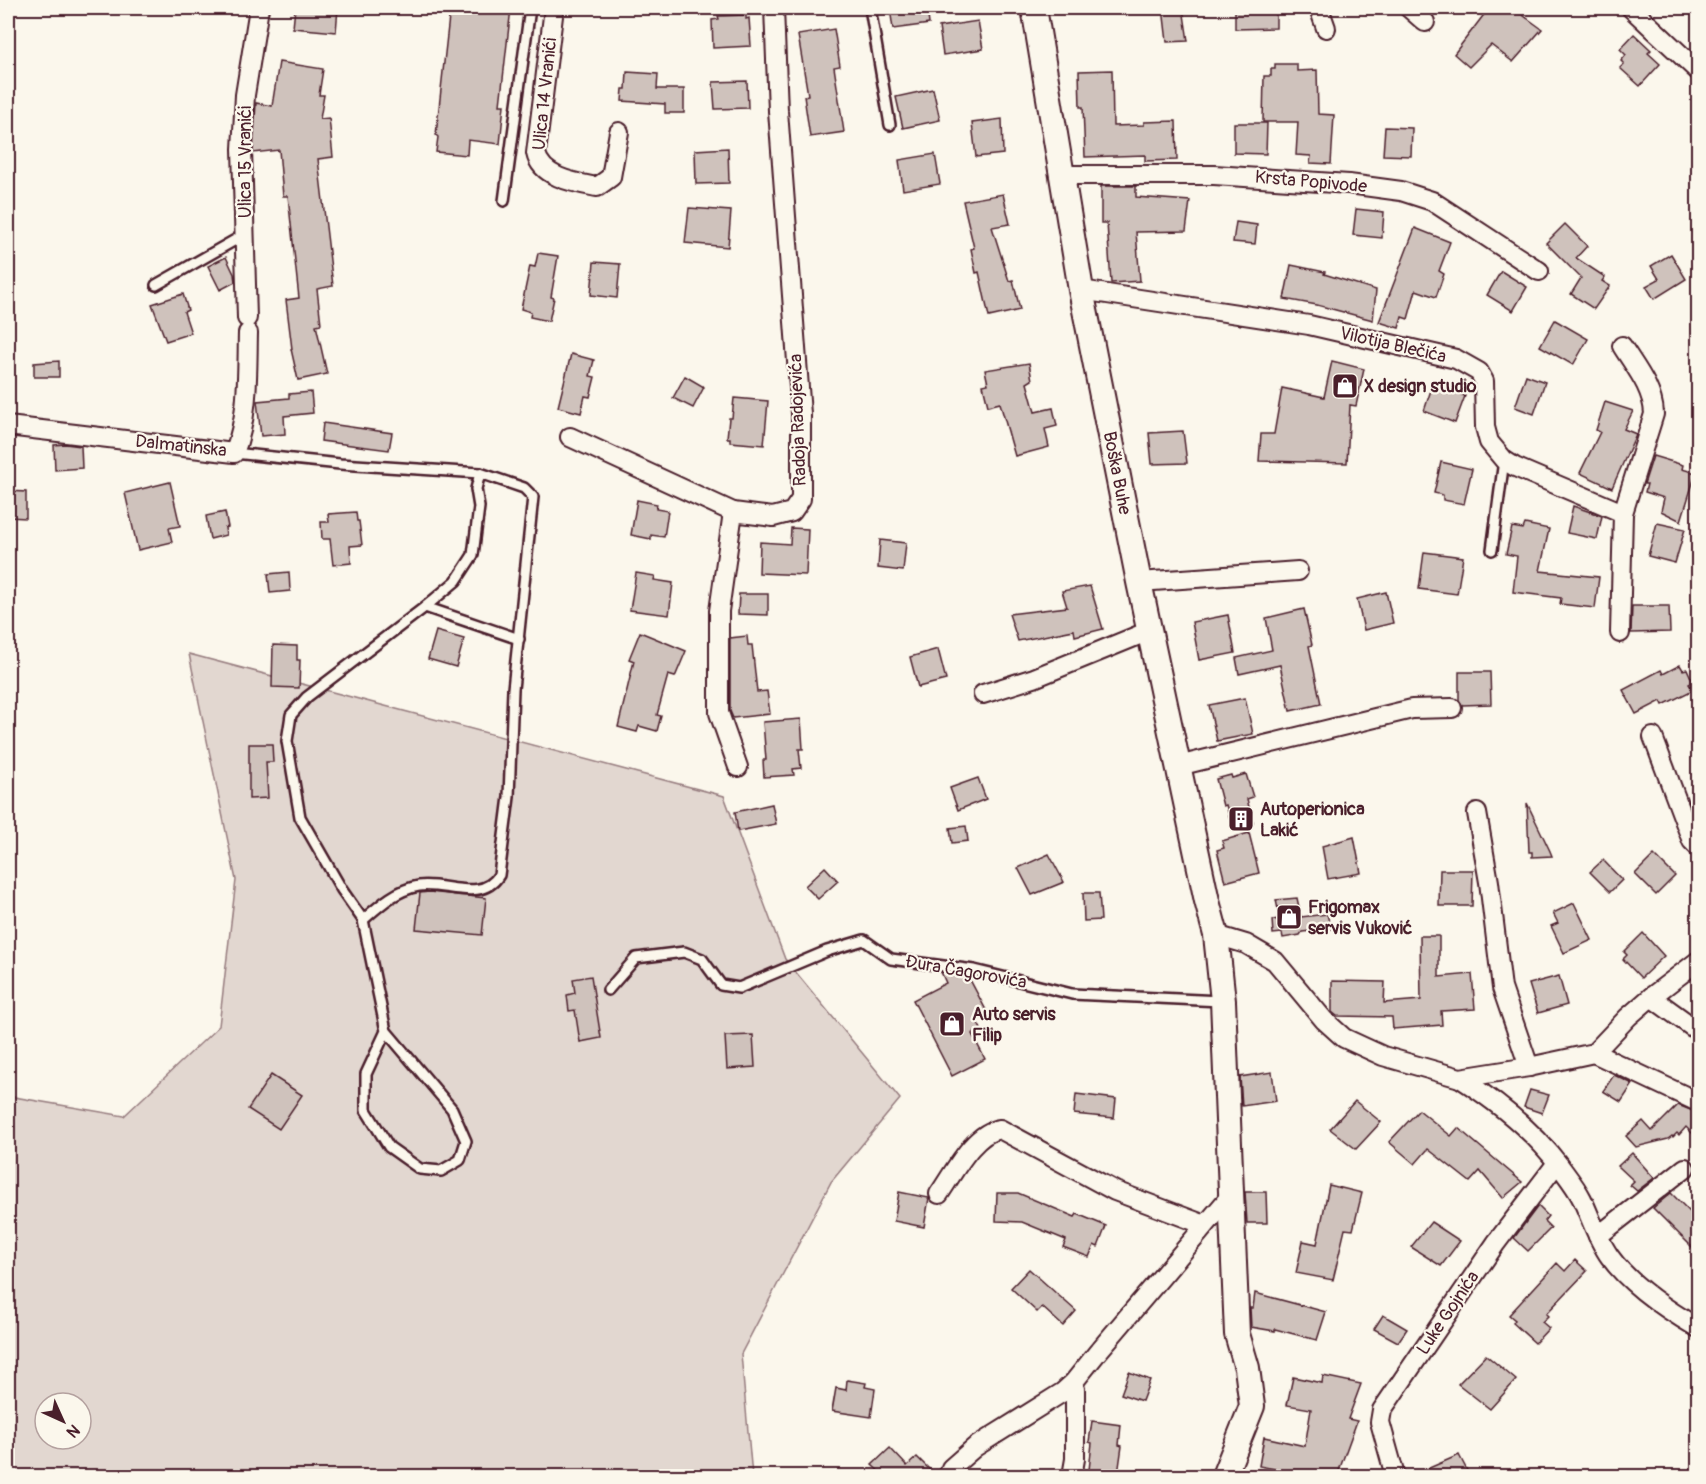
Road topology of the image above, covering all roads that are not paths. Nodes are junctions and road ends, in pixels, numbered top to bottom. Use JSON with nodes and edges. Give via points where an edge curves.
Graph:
{"nodes":[{"id":1,"x":259,"y":8,"type":"edge"},
{"id":2,"x":530,"y":8,"type":"edge"},
{"id":3,"x":554,"y":8,"type":"edge"},
{"id":4,"x":774,"y":8,"type":"edge"},
{"id":5,"x":870,"y":8,"type":"edge"},
{"id":6,"x":1034,"y":8,"type":"edge"},
{"id":7,"x":1319,"y":8,"type":"edge"},
{"id":8,"x":1409,"y":8,"type":"edge"},
{"id":9,"x":1631,"y":8,"type":"edge"},
{"id":10,"x":1425,"y":22,"type":"dead end"},
{"id":11,"x":1326,"y":28,"type":"dead end"},
{"id":12,"x":1698,"y":70,"type":"edge"},
{"id":13,"x":890,"y":125,"type":"dead end"},
{"id":14,"x":619,"y":132,"type":"dead end"},
{"id":15,"x":1061,"y":175,"type":"junction"},
{"id":16,"x":504,"y":201,"type":"dead end"},
{"id":17,"x":244,"y":235,"type":"junction"},
{"id":18,"x":1539,"y":271,"type":"dead end"},
{"id":19,"x":156,"y":285,"type":"dead end"},
{"id":20,"x":1081,"y":290,"type":"junction"},
{"id":21,"x":247,"y":325,"type":"joint"},
{"id":22,"x":1622,"y":346,"type":"dead end"},
{"id":23,"x":8,"y":426,"type":"edge"},
{"id":24,"x":570,"y":437,"type":"dead end"},
{"id":25,"x":234,"y":453,"type":"junction"},
{"id":26,"x":1504,"y":460,"type":"junction"},
{"id":27,"x":480,"y":473,"type":"junction"},
{"id":28,"x":733,"y":512,"type":"junction"},
{"id":29,"x":1623,"y":513,"type":"junction"},
{"id":30,"x":1492,"y":550,"type":"dead end"},
{"id":31,"x":1299,"y":572,"type":"dead end"},
{"id":32,"x":1139,"y":582,"type":"junction"},
{"id":33,"x":425,"y":607,"type":"junction"},
{"id":34,"x":1149,"y":631,"type":"junction"},
{"id":35,"x":1620,"y":633,"type":"dead end"},
{"id":36,"x":519,"y":639,"type":"junction"},
{"id":37,"x":983,"y":694,"type":"dead end"},
{"id":38,"x":1452,"y":708,"type":"dead end"},
{"id":39,"x":1653,"y":737,"type":"dead end"},
{"id":40,"x":1178,"y":766,"type":"junction"},
{"id":41,"x":738,"y":767,"type":"dead end"},
{"id":42,"x":1477,"y":813,"type":"dead end"},
{"id":43,"x":1698,"y":847,"type":"edge"},
{"id":44,"x":363,"y":920,"type":"junction"},
{"id":45,"x":1216,"y":934,"type":"junction"},
{"id":46,"x":1698,"y":961,"type":"edge"},
{"id":47,"x":608,"y":990,"type":"dead end"},
{"id":48,"x":1651,"y":997,"type":"junction"},
{"id":49,"x":1223,"y":1001,"type":"junction"},
{"id":50,"x":386,"y":1030,"type":"junction"},
{"id":51,"x":1698,"y":1031,"type":"edge"},
{"id":52,"x":1594,"y":1053,"type":"junction"},
{"id":53,"x":1529,"y":1067,"type":"junction"},
{"id":54,"x":1460,"y":1078,"type":"junction"},
{"id":55,"x":1698,"y":1102,"type":"edge"},
{"id":56,"x":1557,"y":1163,"type":"junction"},
{"id":57,"x":1685,"y":1168,"type":"dead end"},
{"id":58,"x":939,"y":1194,"type":"dead end"},
{"id":59,"x":1231,"y":1195,"type":"junction"},
{"id":60,"x":1205,"y":1225,"type":"junction"},
{"id":61,"x":1598,"y":1236,"type":"junction"},
{"id":62,"x":1698,"y":1328,"type":"edge"},
{"id":63,"x":1073,"y":1383,"type":"junction"},
{"id":64,"x":950,"y":1472,"type":"edge"},
{"id":65,"x":1072,"y":1476,"type":"edge"},
{"id":66,"x":1224,"y":1476,"type":"edge"},
{"id":67,"x":1395,"y":1476,"type":"edge"}],
"edges":[{"from":1,"to":17,"type":"street","name":"Ulica 15 Vranići","via":[[244,105]]},
{"from":2,"to":16,"type":"lane"},
{"from":3,"to":14,"type":"street","name":"Ulica 14 Vranići","via":[[537,158],[547,171],[597,187],[611,177]]},
{"from":4,"to":28,"type":"street","name":"Radoja Radojevića","via":[[801,414],[801,499],[792,512],[773,517]]},
{"from":5,"to":13,"type":"lane"},
{"from":6,"to":15,"type":"street","name":"Boška Buhe"},
{"from":7,"to":11,"type":"street"},
{"from":8,"to":10,"type":"street"},
{"from":9,"to":12,"type":"street"},
{"from":15,"to":18,"type":"street","name":"Krsta Popivode","via":[[1214,175],[1401,191],[1432,201]]},
{"from":15,"to":20,"type":"street","name":"Boška Buhe"},
{"from":17,"to":19,"type":"lane"},
{"from":17,"to":21,"type":"street","name":"Ulica 15 Vranići"},
{"from":20,"to":26,"type":"street","name":"Vilotija Blečića","via":[[1309,325],[1456,359],[1479,372],[1484,381],[1485,427],[1489,442]]},
{"from":20,"to":32,"type":"street","name":"Boška Buhe"},
{"from":21,"to":25,"type":"street","name":"Dalmatinska","via":[[243,424]]},
{"from":22,"to":29,"type":"street","via":[[1649,389],[1654,414]]},
{"from":23,"to":25,"type":"street","name":"Dalmatinska"},
{"from":24,"to":28,"type":"street","name":"Radoja Radojevića"},
{"from":25,"to":27,"type":"lane"},
{"from":26,"to":29,"type":"street","name":"Vilotija Blečića"},
{"from":26,"to":30,"type":"lane"},
{"from":27,"to":33,"type":"lane","via":[[473,555],[456,581]]},
{"from":27,"to":36,"type":"lane","via":[[524,488],[533,497]]},
{"from":28,"to":41,"type":"street","via":[[719,611],[719,713]]},
{"from":29,"to":35,"type":"street"},
{"from":31,"to":32,"type":"street"},
{"from":32,"to":34,"type":"street","name":"Boška Buhe"},
{"from":33,"to":36,"type":"lane"},
{"from":33,"to":44,"type":"lane","via":[[306,697],[291,715],[287,731],[300,817]]},
{"from":34,"to":37,"type":"street","via":[[1034,678]]},
{"from":34,"to":40,"type":"street","name":"Boška Buhe"},
{"from":36,"to":44,"type":"lane","via":[[509,797],[499,875],[494,884],[482,890],[420,886],[392,895]]},
{"from":38,"to":40,"type":"street","via":[[1412,709]]},
{"from":39,"to":43,"type":"street","via":[[1692,841]]},
{"from":40,"to":45,"type":"street","name":"Boška Buhe"},
{"from":42,"to":53,"type":"street","via":[[1502,988]]},
{"from":44,"to":50,"type":"lane"},
{"from":45,"to":49,"type":"street"},
{"from":45,"to":54,"type":"street","via":[[1246,944],[1275,961],[1344,1038],[1383,1056]]},
{"from":46,"to":48,"type":"street"},
{"from":47,"to":49,"type":"lane","name":"Đura Čagorovića","via":[[636,958],[684,952],[702,959],[721,985],[739,988],[864,940],[891,959],[974,970],[1072,994]]},
{"from":48,"to":51,"type":"street"},
{"from":48,"to":52,"type":"street"},
{"from":49,"to":59,"type":"street"},
{"from":50,"to":50,"type":"lane","via":[[366,1074],[366,1110],[389,1147],[420,1169],[441,1171],[460,1160],[466,1141],[452,1109]]},
{"from":52,"to":53,"type":"street"},
{"from":52,"to":55,"type":"street"},
{"from":53,"to":54,"type":"street"},
{"from":54,"to":56,"type":"street","via":[[1529,1131]]},
{"from":56,"to":61,"type":"street","via":[[1581,1198]]},
{"from":56,"to":67,"type":"street","name":"Luke Gojnića","via":[[1496,1243],[1382,1410],[1380,1422]]},
{"from":57,"to":61,"type":"street"},
{"from":58,"to":60,"type":"street","via":[[981,1136],[1000,1129],[1115,1191]]},
{"from":59,"to":60,"type":"street"},
{"from":59,"to":66,"type":"street","via":[[1237,1334],[1252,1406]]},
{"from":60,"to":63,"type":"street"},
{"from":61,"to":62,"type":"street","via":[[1610,1258],[1633,1281]]},
{"from":63,"to":64,"type":"street","via":[[975,1447]]},
{"from":63,"to":65,"type":"street"}]}
